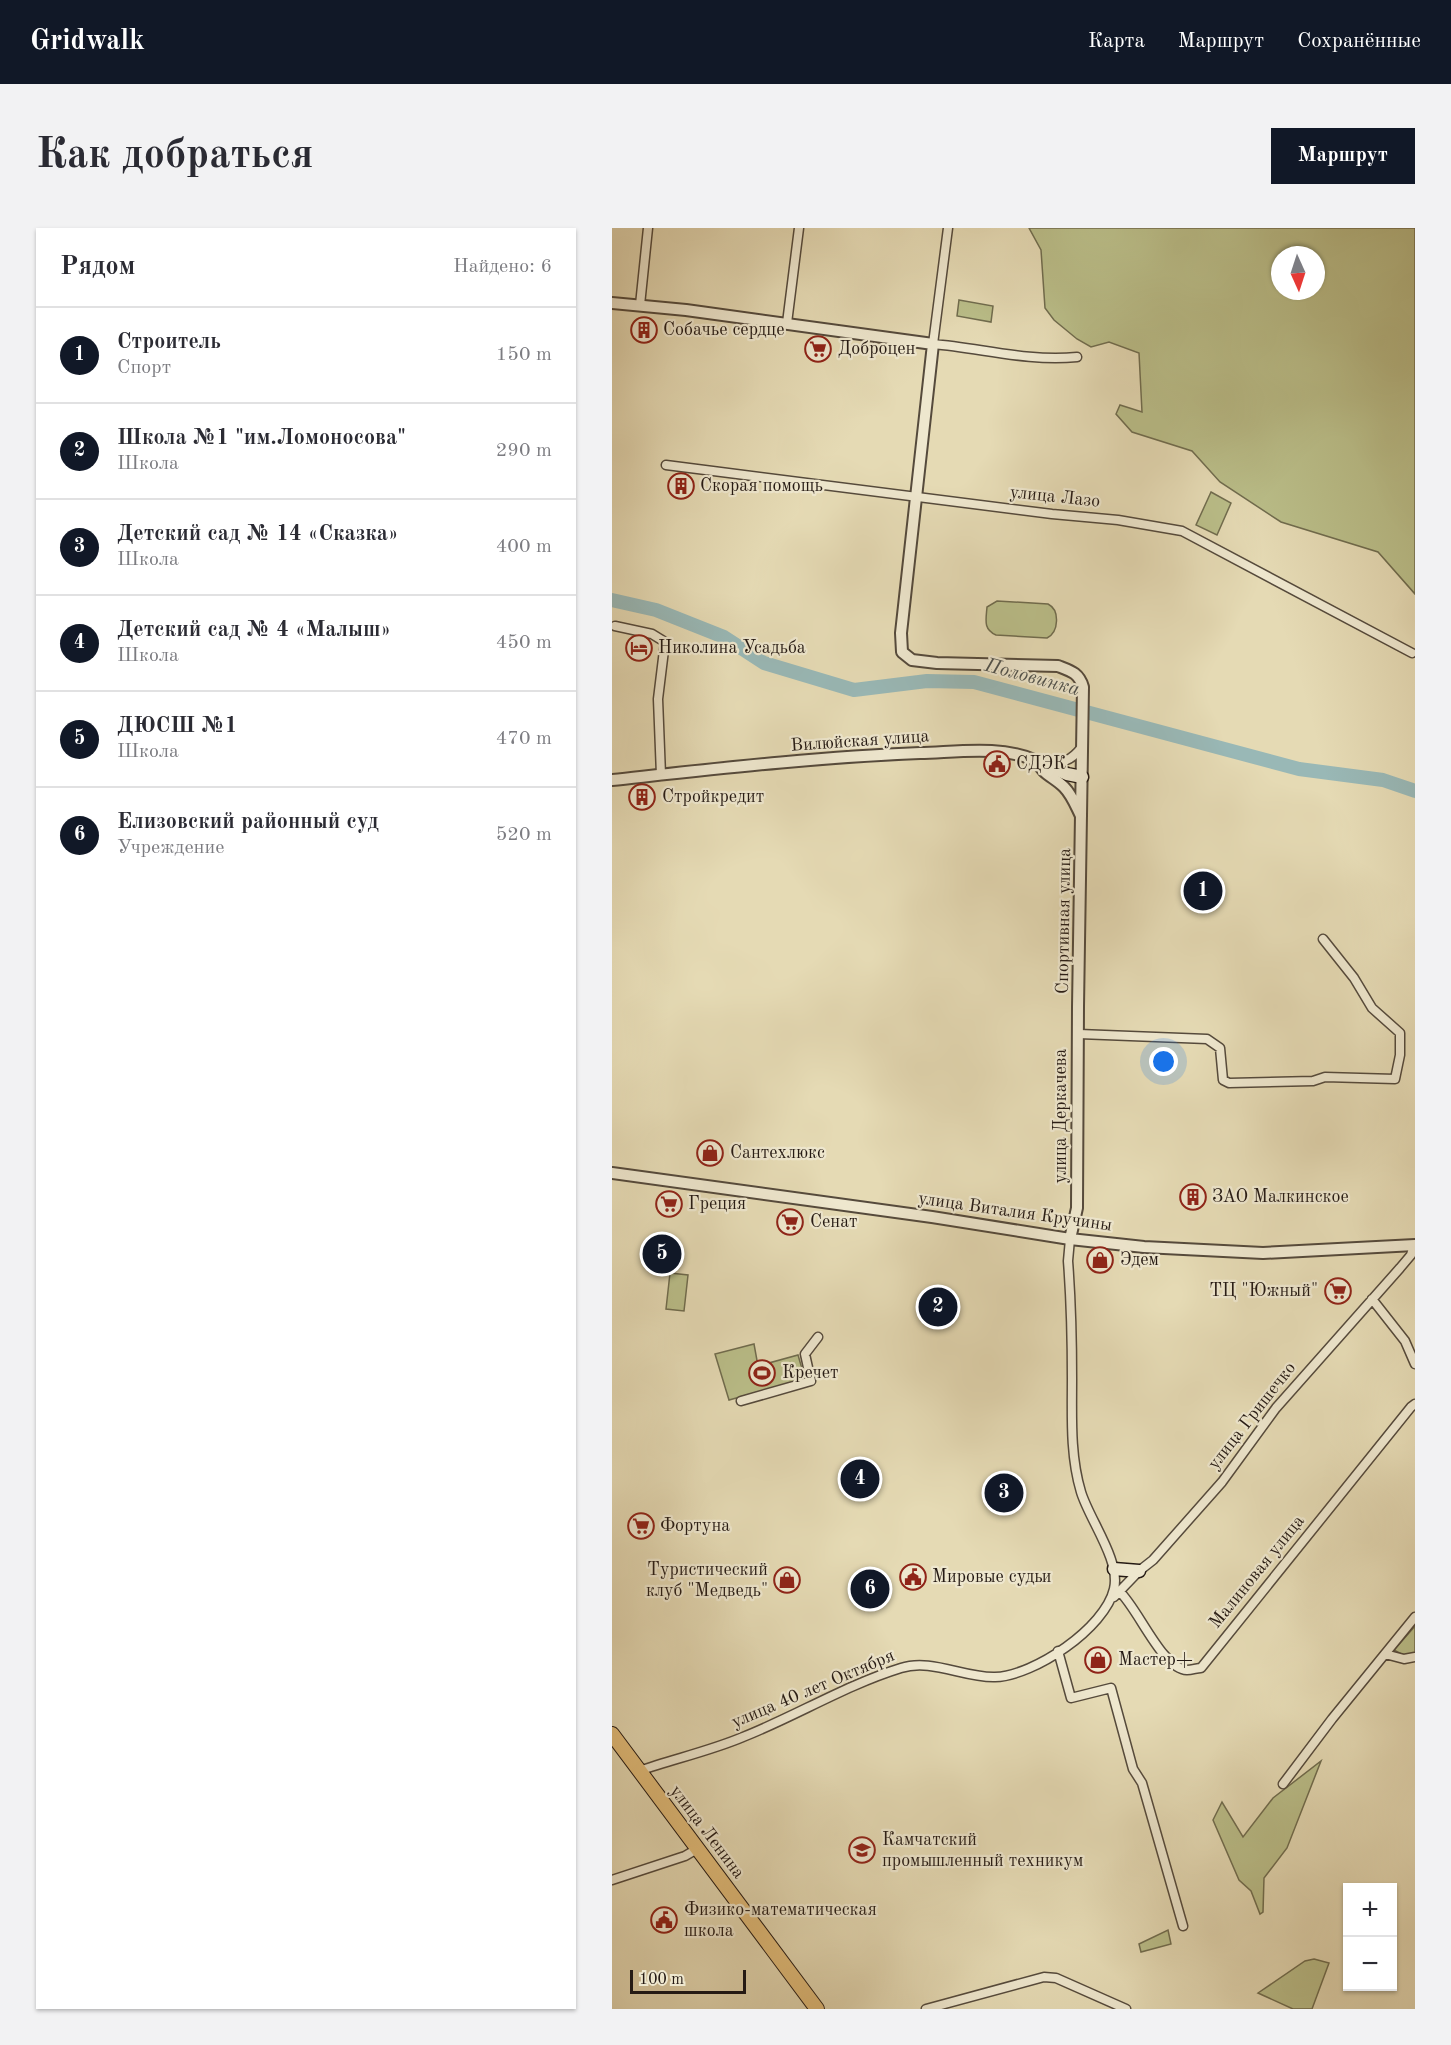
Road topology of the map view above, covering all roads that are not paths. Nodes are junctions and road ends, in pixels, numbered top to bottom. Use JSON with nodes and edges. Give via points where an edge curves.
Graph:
{"nodes":[{"id":1,"x":648,"y":228,"type":"edge"},
{"id":2,"x":799,"y":228,"type":"edge"},
{"id":3,"x":948,"y":228,"type":"edge"},
{"id":4,"x":612,"y":303,"type":"edge"},
{"id":5,"x":640,"y":305,"type":"junction"},
{"id":6,"x":788,"y":323,"type":"junction"},
{"id":7,"x":933,"y":344,"type":"junction"},
{"id":8,"x":1077,"y":357,"type":"dead end"},
{"id":9,"x":666,"y":465,"type":"dead end"},
{"id":10,"x":916,"y":497,"type":"junction"},
{"id":11,"x":615,"y":626,"type":"dead end"},
{"id":12,"x":1412,"y":653,"type":"dead end"},
{"id":13,"x":1083,"y":744,"type":"junction"},
{"id":14,"x":1037,"y":762,"type":"junction"},
{"id":15,"x":661,"y":774,"type":"junction"},
{"id":16,"x":1082,"y":777,"type":"junction"},
{"id":17,"x":612,"y":780,"type":"edge"},
{"id":18,"x":1082,"y":816,"type":"junction"},
{"id":19,"x":1323,"y":939,"type":"dead end"},
{"id":20,"x":1078,"y":1031,"type":"junction"},
{"id":21,"x":612,"y":1173,"type":"edge"},
{"id":22,"x":1071,"y":1239,"type":"junction"},
{"id":23,"x":1415,"y":1245,"type":"edge"},
{"id":24,"x":1372,"y":1299,"type":"junction"},
{"id":25,"x":818,"y":1337,"type":"dead end"},
{"id":26,"x":1415,"y":1364,"type":"edge"},
{"id":27,"x":741,"y":1401,"type":"dead end"},
{"id":28,"x":1415,"y":1404,"type":"edge"},
{"id":29,"x":1114,"y":1569,"type":"junction"},
{"id":30,"x":1139,"y":1570,"type":"junction"},
{"id":31,"x":1119,"y":1591,"type":"junction"},
{"id":32,"x":1109,"y":1602,"type":"junction"},
{"id":33,"x":1415,"y":1617,"type":"edge"},
{"id":34,"x":1058,"y":1651,"type":"junction"},
{"id":35,"x":1385,"y":1653,"type":"junction"},
{"id":36,"x":1415,"y":1657,"type":"edge"},
{"id":37,"x":612,"y":1734,"type":"edge"},
{"id":38,"x":639,"y":1770,"type":"junction"},
{"id":39,"x":1283,"y":1784,"type":"dead end"},
{"id":40,"x":697,"y":1849,"type":"junction"},
{"id":41,"x":612,"y":1880,"type":"edge"},
{"id":42,"x":1184,"y":1926,"type":"dead end"},
{"id":43,"x":817,"y":2009,"type":"edge"},
{"id":44,"x":926,"y":2009,"type":"edge"},
{"id":45,"x":1126,"y":2009,"type":"edge"}],
"edges":[{"from":1,"to":5,"type":"street"},
{"from":2,"to":6,"type":"street"},
{"from":3,"to":7,"type":"street"},
{"from":4,"to":5,"type":"street"},
{"from":5,"to":6,"type":"street"},
{"from":6,"to":7,"type":"street"},
{"from":7,"to":8,"type":"street","via":[[1035,358]]},
{"from":7,"to":10,"type":"street"},
{"from":9,"to":10,"type":"street","name":"улица Лазо"},
{"from":10,"to":12,"type":"street","name":"улица Лазо","via":[[1182,531]]},
{"from":10,"to":13,"type":"street","name":"Спортивная улица","via":[[902,652],[912,660],[937,663],[1058,666],[1074,672],[1083,687]]},
{"from":11,"to":15,"type":"street","via":[[652,634],[665,642],[658,699]]},
{"from":13,"to":14,"type":"street","via":[[1073,758],[1061,763]]},
{"from":13,"to":16,"type":"street","name":"Спортивная улица"},
{"from":14,"to":15,"type":"street","name":"Вилюйская улица","via":[[1012,753],[972,751],[858,756]]},
{"from":14,"to":16,"type":"main road"},
{"from":14,"to":18,"type":"street","name":"Вилюйская улица","via":[[1042,772],[1068,792]]},
{"from":15,"to":17,"type":"street","name":"Вилюйская улица"},
{"from":16,"to":18,"type":"street","name":"Спортивная улица"},
{"from":18,"to":20,"type":"street","name":"Спортивная улица"},
{"from":19,"to":20,"type":"street","via":[[1372,1008],[1400,1033],[1395,1079],[1325,1077],[1313,1081],[1228,1083],[1223,1080],[1220,1048],[1207,1039]]},
{"from":20,"to":22,"type":"street","name":"улица Деркачева","via":[[1077,1208]]},
{"from":21,"to":22,"type":"street","name":"улица Виталия Кручины"},
{"from":22,"to":23,"type":"street","name":"улица Виталия Кручины","via":[[1237,1253]]},
{"from":22,"to":29,"type":"street","name":"улица 40 лет Октября","via":[[1068,1261],[1074,1458],[1081,1492]]},
{"from":23,"to":24,"type":"street","name":"улица Гришечко","via":[[1411,1255]]},
{"from":24,"to":26,"type":"street","via":[[1405,1341]]},
{"from":24,"to":30,"type":"street","name":"улица Гришечко","via":[[1271,1414],[1222,1482],[1153,1560]]},
{"from":25,"to":27,"type":"street","via":[[805,1354],[812,1381]]},
{"from":28,"to":31,"type":"street","name":"Малиновая улица","via":[[1201,1668],[1186,1670],[1170,1663]]},
{"from":29,"to":30,"type":"main road"},
{"from":29,"to":32,"type":"street","name":"улица 40 лет Октября","via":[[1115,1588]]},
{"from":30,"to":31,"type":"street","name":"улица Гришечко"},
{"from":31,"to":32,"type":"street","name":"улица Гришечко"},
{"from":32,"to":34,"type":"street","name":"улица 40 лет Октября","via":[[1096,1620]]},
{"from":33,"to":35,"type":"street"},
{"from":34,"to":38,"type":"street","name":"улица 40 лет Октября","via":[[1027,1668],[996,1677],[927,1666],[903,1667],[742,1737]]},
{"from":34,"to":42,"type":"street","via":[[1071,1698],[1111,1688]]},
{"from":35,"to":36,"type":"street","via":[[1404,1659]]},
{"from":35,"to":39,"type":"street"},
{"from":37,"to":38,"type":"main road","name":"улица Ленина"},
{"from":38,"to":40,"type":"main road","name":"улица Ленина"},
{"from":40,"to":41,"type":"street"},
{"from":40,"to":43,"type":"main road","name":"улица Ленина"},
{"from":44,"to":45,"type":"street","via":[[1044,1977],[1056,1978]]}]}
